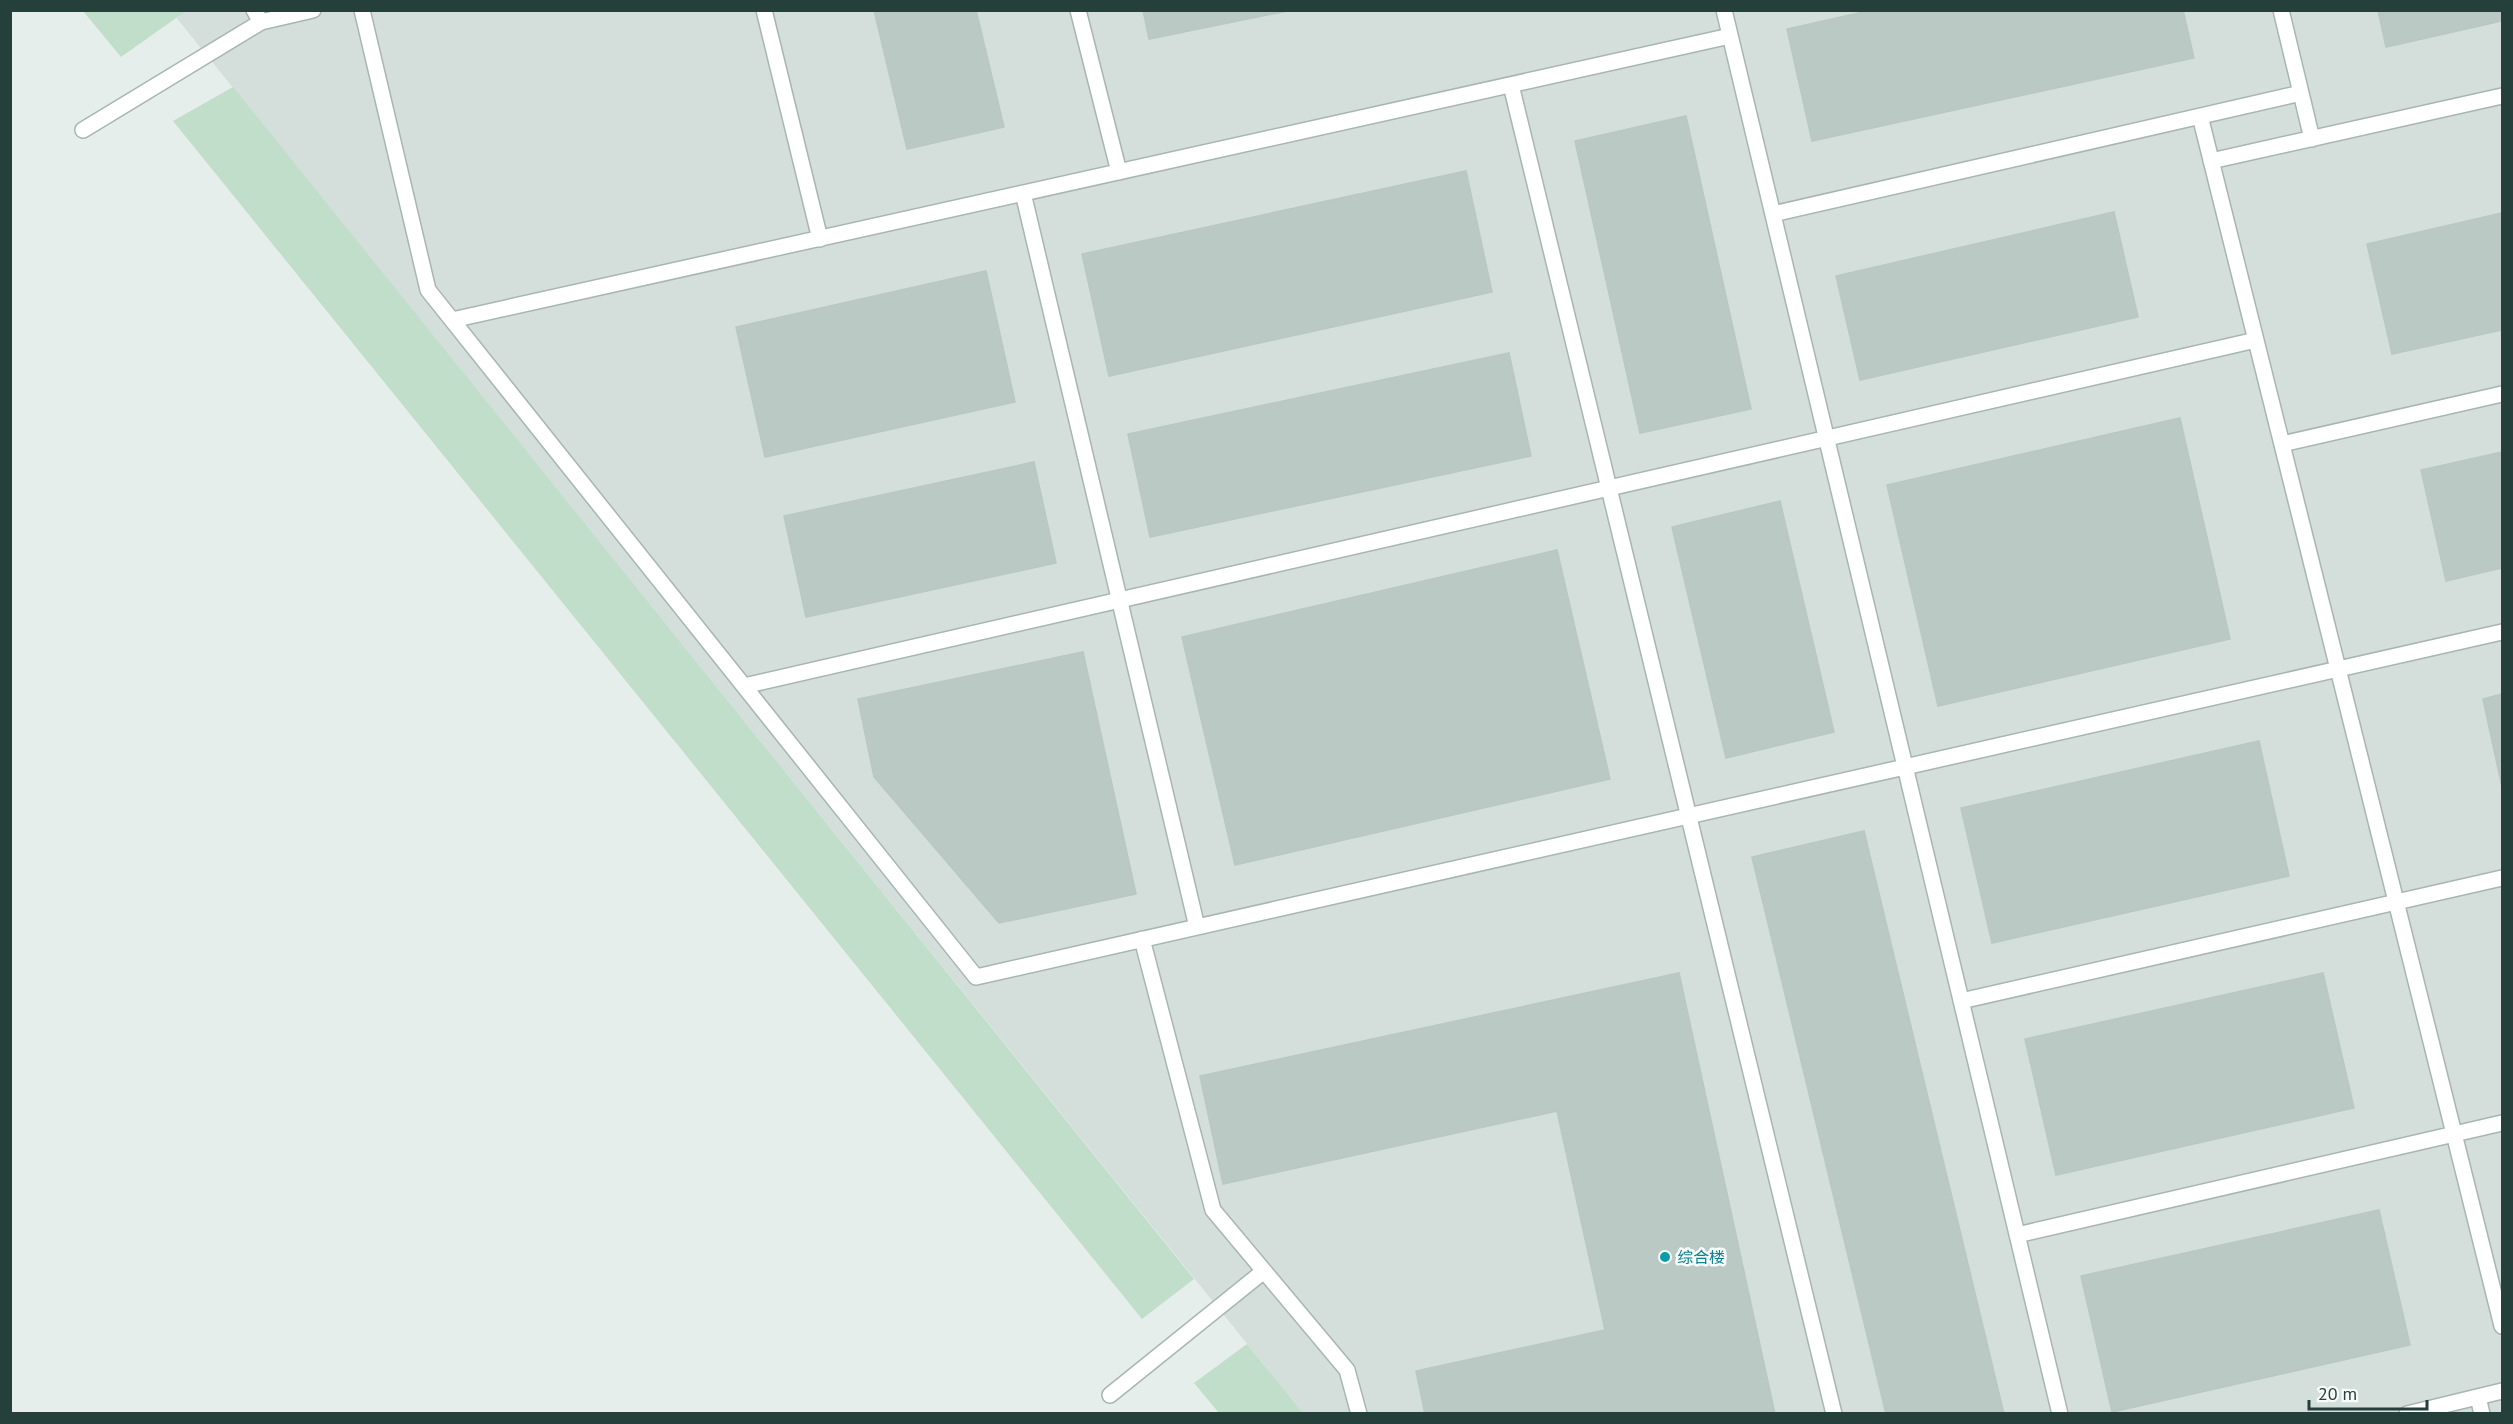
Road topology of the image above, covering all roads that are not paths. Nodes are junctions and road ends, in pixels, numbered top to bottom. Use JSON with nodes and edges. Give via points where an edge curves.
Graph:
{"nodes":[{"id":1,"x":313,"y":10,"type":"edge"},
{"id":2,"x":362,"y":10,"type":"edge"},
{"id":3,"x":764,"y":10,"type":"edge"},
{"id":4,"x":1078,"y":10,"type":"edge"},
{"id":5,"x":1724,"y":10,"type":"edge"},
{"id":6,"x":2281,"y":10,"type":"edge"},
{"id":7,"x":257,"y":16,"type":"edge"},
{"id":8,"x":1730,"y":36,"type":"junction"},
{"id":9,"x":1511,"y":85,"type":"junction"},
{"id":10,"x":2301,"y":93,"type":"junction"},
{"id":11,"x":2502,"y":96,"type":"edge"},
{"id":12,"x":2200,"y":116,"type":"junction"},
{"id":13,"x":83,"y":130,"type":"dead end"},
{"id":14,"x":2312,"y":139,"type":"junction"},
{"id":15,"x":2211,"y":161,"type":"junction"},
{"id":16,"x":1119,"y":172,"type":"junction"},
{"id":17,"x":1023,"y":194,"type":"junction"},
{"id":18,"x":1773,"y":214,"type":"junction"},
{"id":19,"x":820,"y":239,"type":"junction"},
{"id":20,"x":452,"y":320,"type":"junction"},
{"id":21,"x":2256,"y":340,"type":"junction"},
{"id":22,"x":2502,"y":394,"type":"edge"},
{"id":23,"x":1826,"y":438,"type":"junction"},
{"id":24,"x":2282,"y":444,"type":"junction"},
{"id":25,"x":1609,"y":488,"type":"junction"},
{"id":26,"x":1119,"y":601,"type":"junction"},
{"id":27,"x":2502,"y":632,"type":"edge"},
{"id":28,"x":2338,"y":669,"type":"junction"},
{"id":29,"x":744,"y":686,"type":"junction"},
{"id":30,"x":1906,"y":767,"type":"junction"},
{"id":31,"x":1689,"y":816,"type":"junction"},
{"id":32,"x":2502,"y":878,"type":"edge"},
{"id":33,"x":2397,"y":902,"type":"junction"},
{"id":34,"x":1197,"y":927,"type":"junction"},
{"id":35,"x":1142,"y":939,"type":"junction"},
{"id":36,"x":1961,"y":1001,"type":"junction"},
{"id":37,"x":2502,"y":1123,"type":"edge"},
{"id":38,"x":2455,"y":1134,"type":"junction"},
{"id":39,"x":2017,"y":1234,"type":"junction"},
{"id":40,"x":1264,"y":1271,"type":"junction"},
{"id":41,"x":2502,"y":1326,"type":"edge"},
{"id":42,"x":2502,"y":1391,"type":"edge"},
{"id":43,"x":1110,"y":1395,"type":"dead end"},
{"id":44,"x":2478,"y":1396,"type":"junction"},
{"id":45,"x":1359,"y":1413,"type":"edge"},
{"id":46,"x":1834,"y":1413,"type":"edge"},
{"id":47,"x":2060,"y":1413,"type":"edge"},
{"id":48,"x":2407,"y":1413,"type":"edge"},
{"id":49,"x":2482,"y":1413,"type":"edge"}],
"edges":[{"from":1,"to":7,"type":"lane"},
{"from":2,"to":20,"type":"lane","via":[[428,290]]},
{"from":3,"to":19,"type":"lane"},
{"from":4,"to":16,"type":"lane"},
{"from":5,"to":8,"type":"lane"},
{"from":6,"to":10,"type":"lane"},
{"from":7,"to":13,"type":"lane"},
{"from":8,"to":9,"type":"lane"},
{"from":8,"to":18,"type":"lane"},
{"from":9,"to":16,"type":"lane"},
{"from":9,"to":25,"type":"lane"},
{"from":10,"to":12,"type":"lane"},
{"from":10,"to":14,"type":"lane"},
{"from":11,"to":14,"type":"lane"},
{"from":12,"to":15,"type":"lane"},
{"from":12,"to":18,"type":"lane"},
{"from":14,"to":15,"type":"lane"},
{"from":15,"to":21,"type":"lane"},
{"from":16,"to":17,"type":"lane"},
{"from":17,"to":19,"type":"lane"},
{"from":17,"to":26,"type":"lane"},
{"from":18,"to":23,"type":"lane"},
{"from":19,"to":20,"type":"lane"},
{"from":20,"to":29,"type":"lane"},
{"from":21,"to":23,"type":"lane"},
{"from":21,"to":24,"type":"lane"},
{"from":22,"to":24,"type":"lane"},
{"from":23,"to":25,"type":"lane"},
{"from":23,"to":30,"type":"lane"},
{"from":24,"to":28,"type":"lane"},
{"from":25,"to":26,"type":"lane"},
{"from":25,"to":31,"type":"lane"},
{"from":26,"to":29,"type":"lane"},
{"from":26,"to":34,"type":"lane"},
{"from":27,"to":28,"type":"lane"},
{"from":28,"to":30,"type":"lane"},
{"from":28,"to":33,"type":"lane"},
{"from":29,"to":35,"type":"lane","via":[[976,977]]},
{"from":30,"to":31,"type":"lane"},
{"from":30,"to":36,"type":"lane"},
{"from":31,"to":34,"type":"lane"},
{"from":31,"to":46,"type":"lane"},
{"from":32,"to":33,"type":"lane"},
{"from":33,"to":36,"type":"lane"},
{"from":33,"to":38,"type":"lane"},
{"from":34,"to":35,"type":"lane"},
{"from":35,"to":40,"type":"lane","via":[[1213,1210]]},
{"from":36,"to":39,"type":"lane"},
{"from":37,"to":38,"type":"lane"},
{"from":38,"to":39,"type":"lane"},
{"from":38,"to":41,"type":"lane"},
{"from":39,"to":47,"type":"lane"},
{"from":40,"to":43,"type":"lane"},
{"from":40,"to":45,"type":"lane","via":[[1347,1370]]},
{"from":42,"to":44,"type":"lane"},
{"from":44,"to":48,"type":"lane"},
{"from":44,"to":49,"type":"lane"}]}
